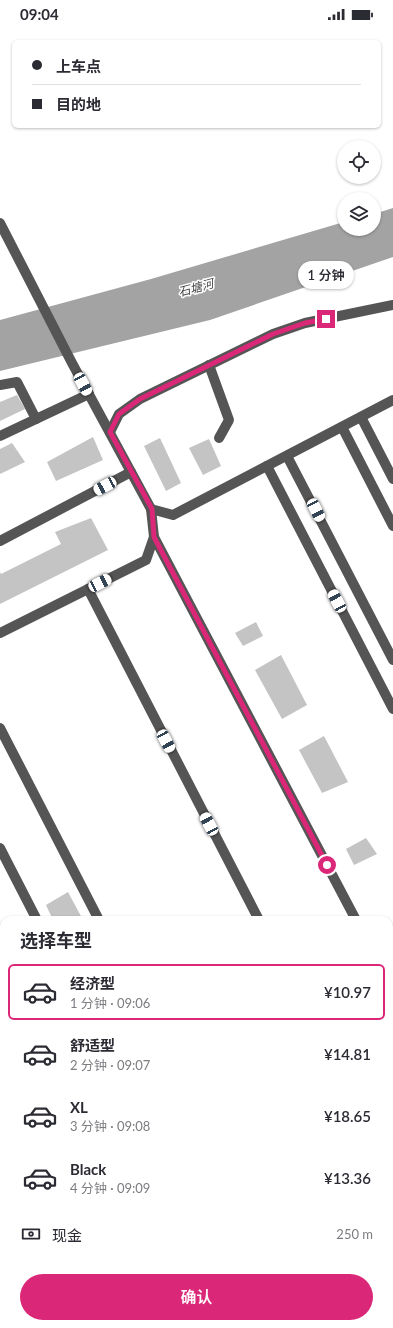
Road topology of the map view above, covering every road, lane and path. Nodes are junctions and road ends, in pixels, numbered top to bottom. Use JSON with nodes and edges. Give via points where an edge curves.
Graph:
{"nodes":[{"id":1,"x":0,"y":223,"type":"edge"},
{"id":2,"x":393,"y":305,"type":"edge"},
{"id":3,"x":209,"y":365,"type":"junction"},
{"id":4,"x":0,"y":386,"type":"edge"},
{"id":5,"x":89,"y":394,"type":"junction"},
{"id":6,"x":393,"y":400,"type":"edge"},
{"id":7,"x":361,"y":417,"type":"junction"},
{"id":8,"x":36,"y":419,"type":"junction"},
{"id":9,"x":342,"y":427,"type":"junction"},
{"id":10,"x":110,"y":432,"type":"junction"},
{"id":11,"x":0,"y":436,"type":"edge"},
{"id":12,"x":220,"y":438,"type":"dead end"},
{"id":13,"x":288,"y":456,"type":"junction"},
{"id":14,"x":267,"y":466,"type":"junction"},
{"id":15,"x":131,"y":472,"type":"junction"},
{"id":16,"x":393,"y":479,"type":"edge"},
{"id":17,"x":152,"y":509,"type":"junction"},
{"id":18,"x":393,"y":526,"type":"edge"},
{"id":19,"x":154,"y":537,"type":"junction"},
{"id":20,"x":0,"y":541,"type":"edge"},
{"id":21,"x":88,"y":589,"type":"junction"},
{"id":22,"x":0,"y":633,"type":"edge"},
{"id":23,"x":393,"y":660,"type":"edge"},
{"id":24,"x":393,"y":709,"type":"edge"},
{"id":25,"x":0,"y":728,"type":"edge"},
{"id":26,"x":0,"y":848,"type":"edge"},
{"id":27,"x":35,"y":916,"type":"edge"},
{"id":28,"x":97,"y":916,"type":"edge"},
{"id":29,"x":257,"y":916,"type":"edge"},
{"id":30,"x":354,"y":916,"type":"edge"}],
"edges":[{"from":1,"to":5,"type":"street"},
{"from":2,"to":3,"type":"street","via":[[305,323],[273,334]]},
{"from":3,"to":10,"type":"street","via":[[140,399],[119,414]]},
{"from":3,"to":12,"type":"street","via":[[229,420]]},
{"from":4,"to":8,"type":"street","via":[[17,382]]},
{"from":5,"to":8,"type":"street"},
{"from":5,"to":10,"type":"street"},
{"from":6,"to":7,"type":"street"},
{"from":7,"to":9,"type":"street"},
{"from":7,"to":16,"type":"street"},
{"from":8,"to":11,"type":"street"},
{"from":9,"to":13,"type":"street"},
{"from":9,"to":18,"type":"street"},
{"from":10,"to":15,"type":"street"},
{"from":13,"to":14,"type":"street"},
{"from":13,"to":23,"type":"street"},
{"from":14,"to":17,"type":"street","via":[[173,515]]},
{"from":14,"to":24,"type":"street"},
{"from":15,"to":17,"type":"street"},
{"from":15,"to":20,"type":"street"},
{"from":17,"to":19,"type":"street"},
{"from":19,"to":21,"type":"street","via":[[146,560]]},
{"from":19,"to":30,"type":"street"},
{"from":21,"to":22,"type":"street"},
{"from":21,"to":29,"type":"street"},
{"from":25,"to":28,"type":"street"},
{"from":26,"to":27,"type":"street"}]}
